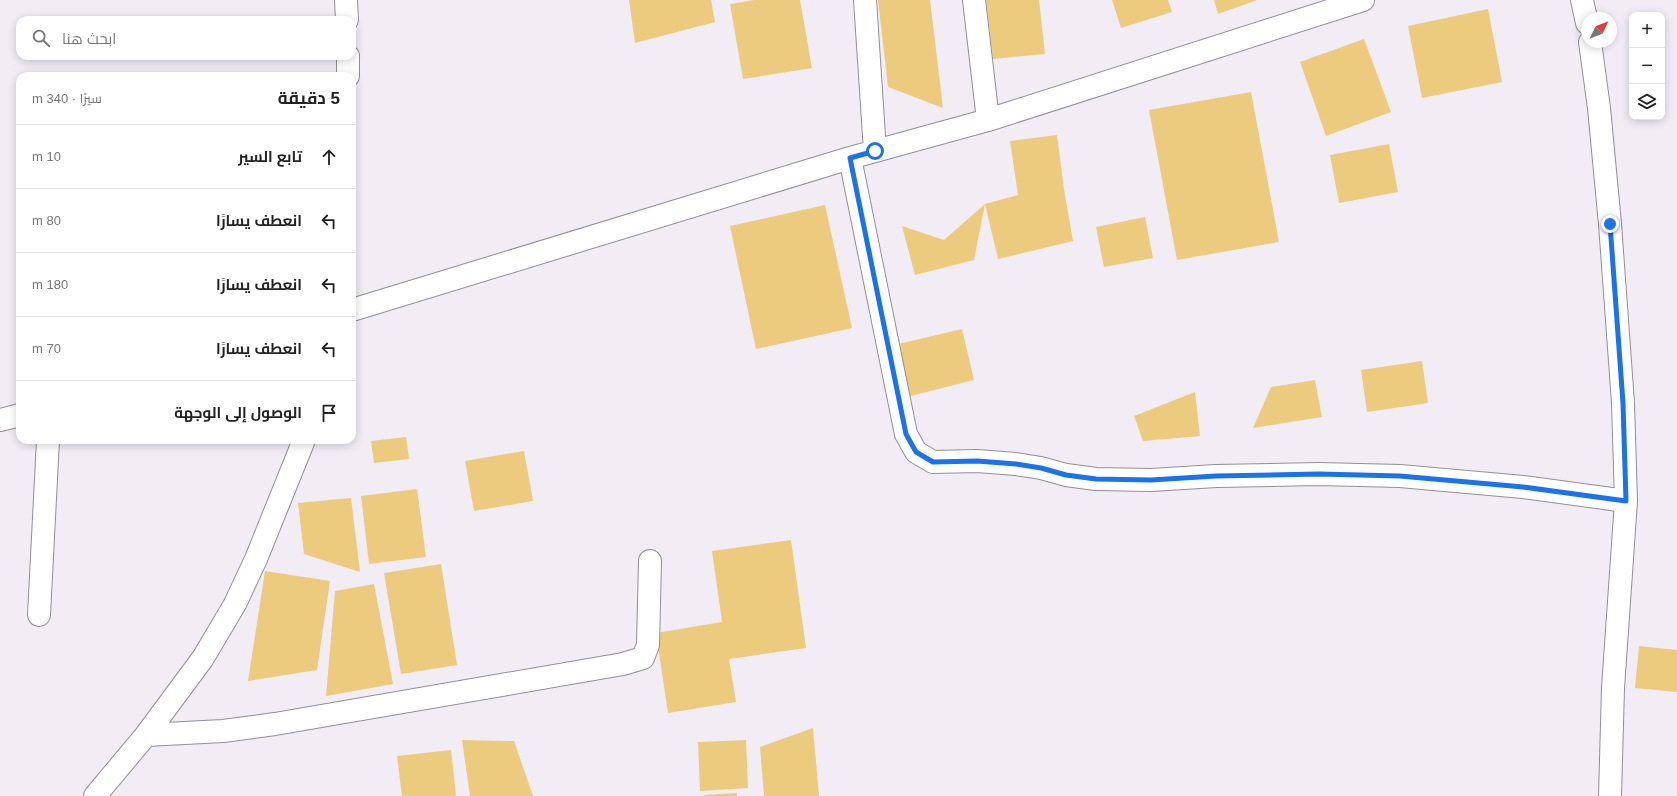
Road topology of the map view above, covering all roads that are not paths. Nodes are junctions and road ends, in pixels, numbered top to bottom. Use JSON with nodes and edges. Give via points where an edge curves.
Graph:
{"nodes":[{"id":1,"x":346,"y":0,"type":"edge"},
{"id":2,"x":865,"y":0,"type":"edge"},
{"id":3,"x":974,"y":0,"type":"edge"},
{"id":4,"x":1363,"y":0,"type":"edge"},
{"id":5,"x":1582,"y":0,"type":"edge"},
{"id":6,"x":1585,"y":12,"type":"edge"},
{"id":7,"x":347,"y":16,"type":"edge"},
{"id":8,"x":1591,"y":48,"type":"edge"},
{"id":9,"x":348,"y":60,"type":"edge"},
{"id":10,"x":348,"y":72,"type":"edge"},
{"id":11,"x":988,"y":120,"type":"junction"},
{"id":12,"x":875,"y":151,"type":"junction"},
{"id":13,"x":850,"y":158,"type":"junction"},
{"id":14,"x":356,"y":309,"type":"edge"},
{"id":15,"x":16,"y":416,"type":"edge"},
{"id":16,"x":0,"y":420,"type":"edge"},
{"id":17,"x":48,"y":444,"type":"edge"},
{"id":18,"x":302,"y":444,"type":"edge"},
{"id":19,"x":1626,"y":501,"type":"junction"},
{"id":20,"x":650,"y":561,"type":"dead end"},
{"id":21,"x":39,"y":615,"type":"dead end"},
{"id":22,"x":146,"y":735,"type":"junction"},
{"id":23,"x":95,"y":796,"type":"edge"},
{"id":24,"x":1610,"y":796,"type":"edge"}],
"edges":[{"from":1,"to":7,"type":"street"},
{"from":2,"to":12,"type":"street"},
{"from":3,"to":11,"type":"street"},
{"from":4,"to":11,"type":"street"},
{"from":5,"to":6,"type":"street"},
{"from":8,"to":19,"type":"street","via":[[1610,224],[1623,403]]},
{"from":9,"to":10,"type":"street"},
{"from":11,"to":12,"type":"street"},
{"from":12,"to":13,"type":"street"},
{"from":13,"to":14,"type":"street"},
{"from":13,"to":19,"type":"street","via":[[906,434],[916,452],[933,462],[977,461],[1016,464],[1096,479],[1151,480],[1319,474],[1400,476],[1515,486]]},
{"from":15,"to":16,"type":"street"},
{"from":17,"to":21,"type":"street"},
{"from":18,"to":22,"type":"street","via":[[235,604],[204,658]]},
{"from":19,"to":24,"type":"street","via":[[1613,688]]},
{"from":20,"to":22,"type":"street","via":[[648,646],[643,658],[623,664],[275,724],[223,731]]},
{"from":22,"to":23,"type":"street"}]}
